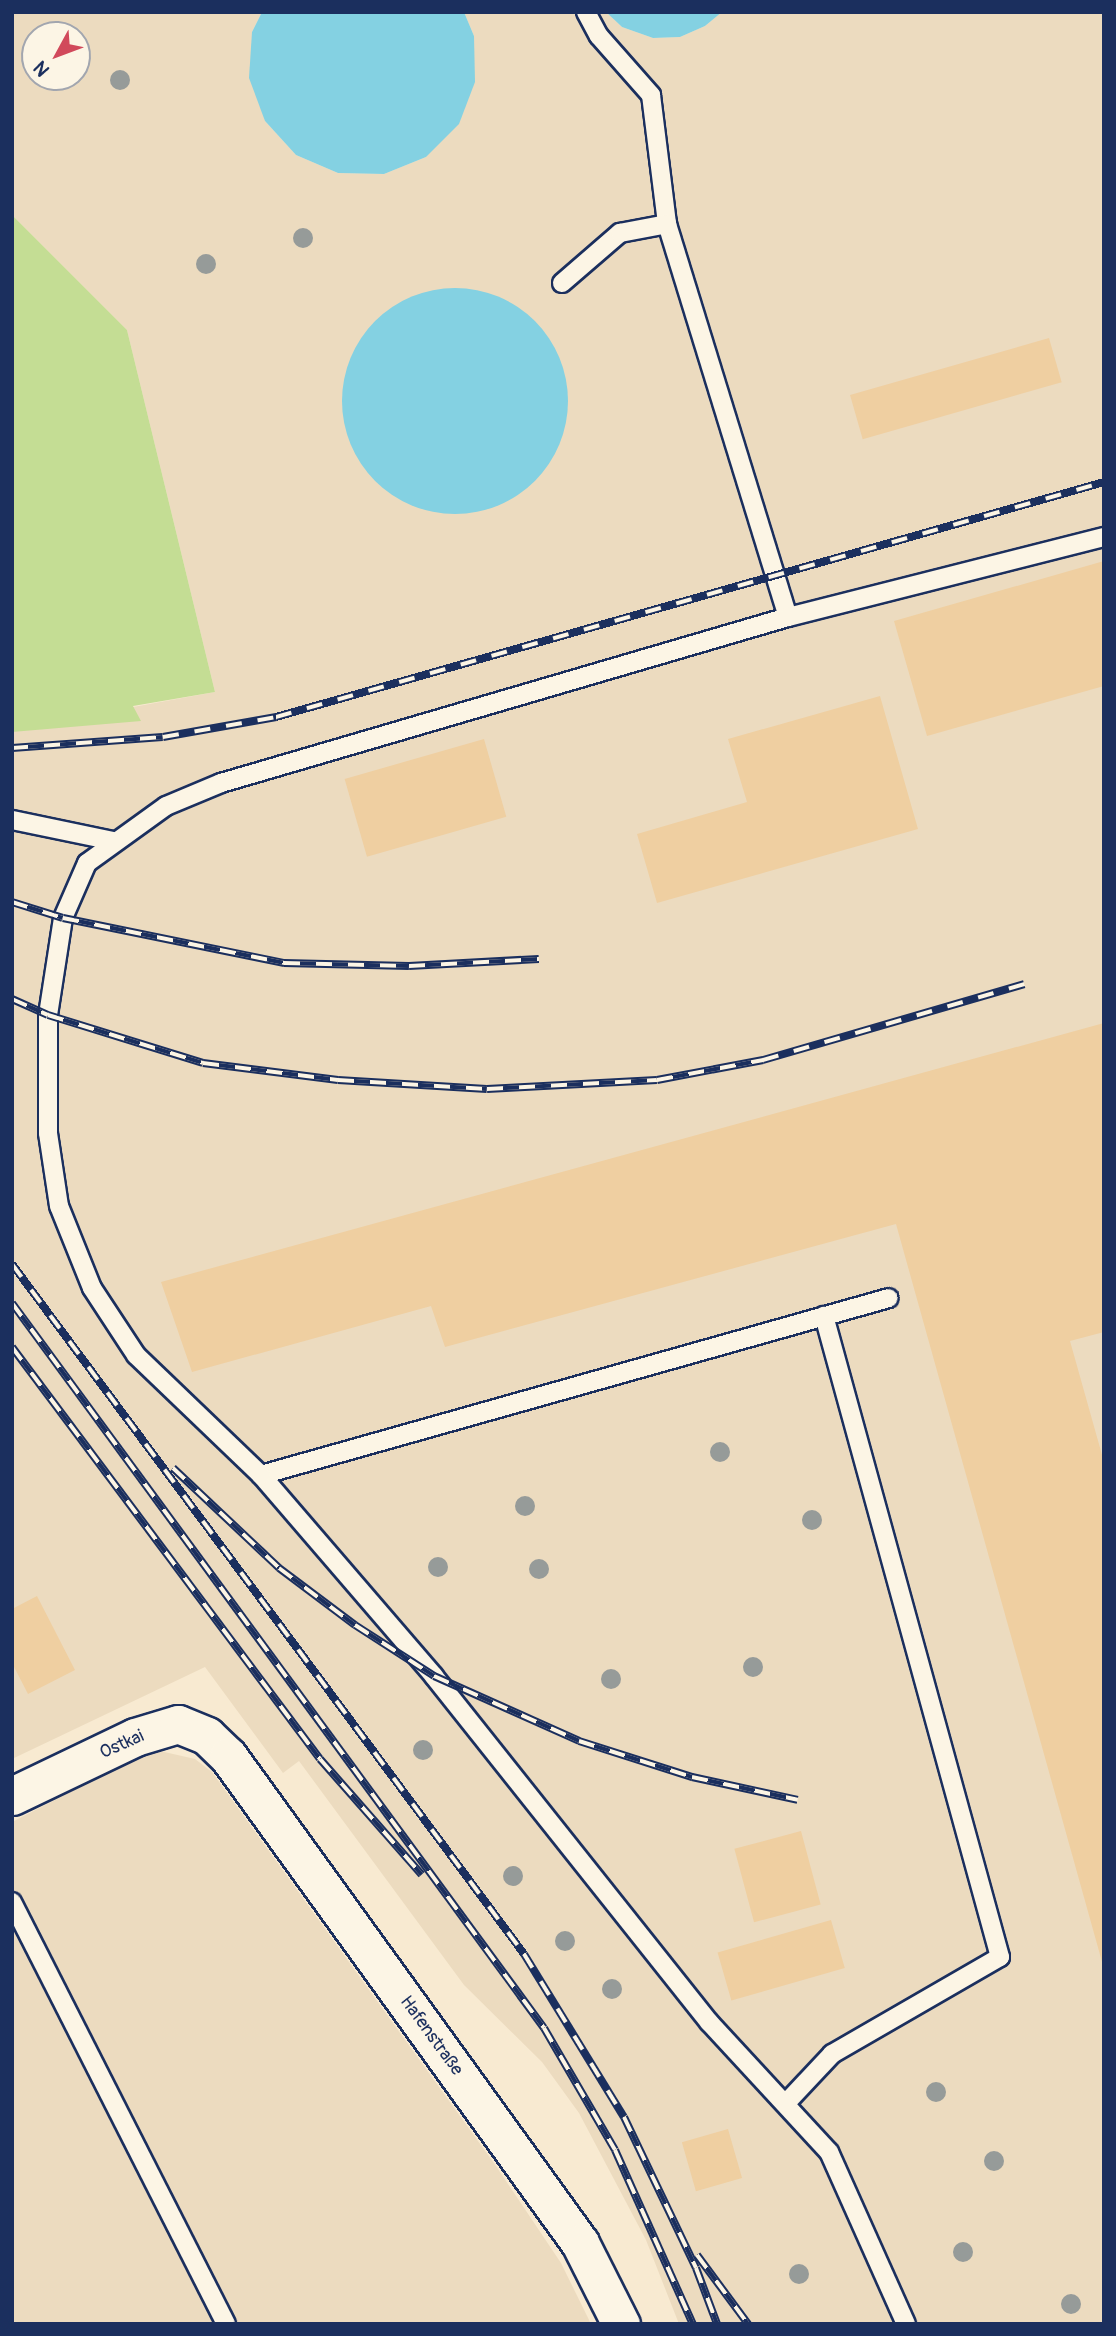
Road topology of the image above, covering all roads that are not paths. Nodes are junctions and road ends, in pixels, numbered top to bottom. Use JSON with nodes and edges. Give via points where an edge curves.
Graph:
{"nodes":[{"id":1,"x":586,"y":12,"type":"edge"},
{"id":2,"x":667,"y":224,"type":"junction"},
{"id":3,"x":562,"y":283,"type":"dead end"},
{"id":4,"x":1104,"y":537,"type":"edge"},
{"id":5,"x":788,"y":617,"type":"junction"},
{"id":6,"x":12,"y":820,"type":"edge"},
{"id":7,"x":113,"y":841,"type":"junction"},
{"id":8,"x":889,"y":1298,"type":"dead end"},
{"id":9,"x":824,"y":1316,"type":"junction"},
{"id":10,"x":261,"y":1475,"type":"junction"},
{"id":11,"x":228,"y":1756,"type":"joint"},
{"id":12,"x":12,"y":1797,"type":"edge"},
{"id":13,"x":12,"y":1902,"type":"edge"},
{"id":14,"x":787,"y":2102,"type":"junction"},
{"id":15,"x":226,"y":2324,"type":"edge"},
{"id":16,"x":621,"y":2324,"type":"edge"},
{"id":17,"x":906,"y":2324,"type":"edge"}],
"edges":[{"from":1,"to":2,"type":"lane","via":[[599,36],[651,95]]},
{"from":2,"to":3,"type":"lane","via":[[620,233]]},
{"from":2,"to":5,"type":"lane"},
{"from":4,"to":5,"type":"lane"},
{"from":5,"to":7,"type":"lane","via":[[221,783],[166,806]]},
{"from":6,"to":7,"type":"lane"},
{"from":7,"to":10,"type":"lane","via":[[87,863],[71,892],[48,1015],[48,1133],[60,1206],[92,1287],[136,1355]]},
{"from":8,"to":9,"type":"lane"},
{"from":9,"to":10,"type":"lane"},
{"from":9,"to":14,"type":"lane","via":[[1000,1957],[832,2054]]},
{"from":10,"to":14,"type":"lane","via":[[434,1676],[709,2021]]},
{"from":11,"to":12,"type":"street","name":"Ostkai","via":[[207,1736],[178,1724],[135,1737]]},
{"from":11,"to":16,"type":"street","name":"Hafenstraße","via":[[580,2243]]},
{"from":13,"to":15,"type":"lane"},
{"from":14,"to":17,"type":"lane","via":[[829,2152]]}]}
